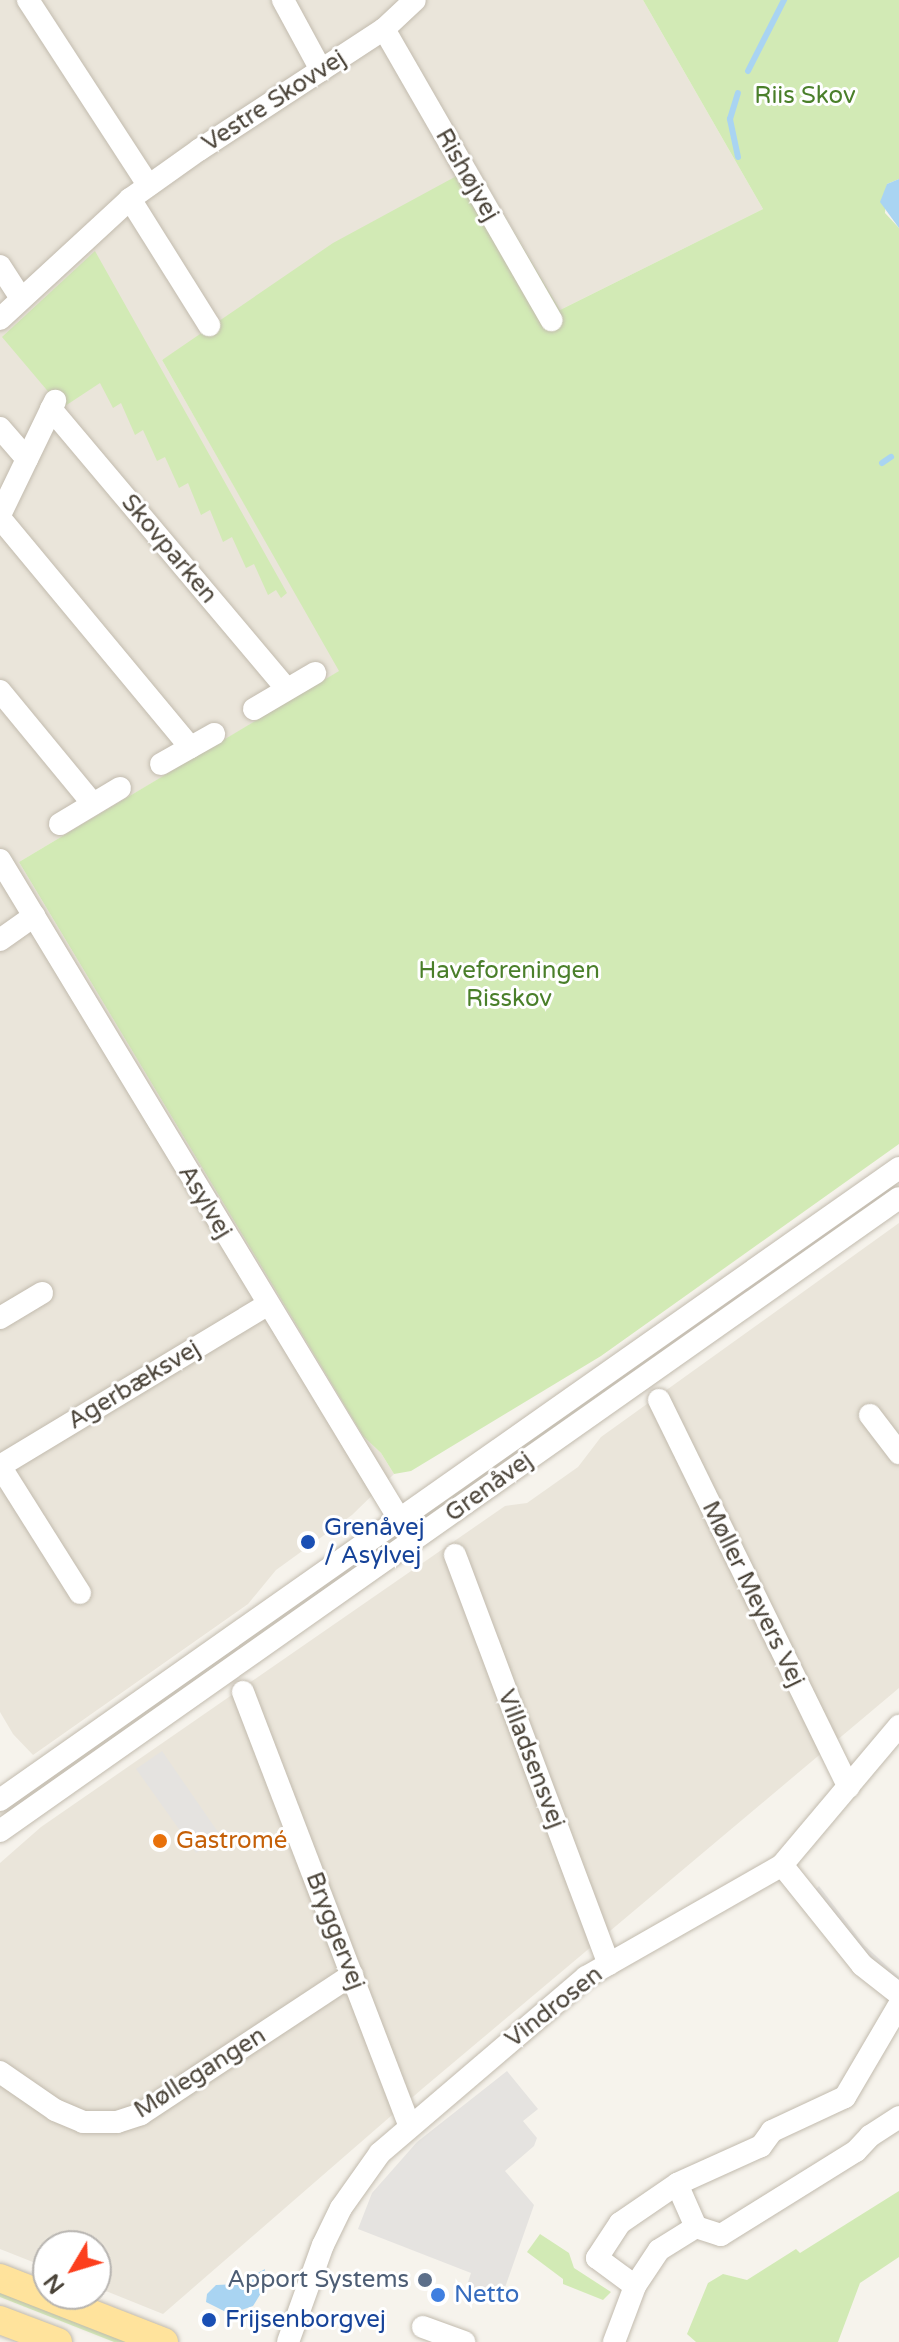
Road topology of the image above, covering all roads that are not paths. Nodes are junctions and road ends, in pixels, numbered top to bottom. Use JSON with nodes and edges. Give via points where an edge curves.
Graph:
{"nodes":[{"id":1,"x":28,"y":0,"type":"edge"},
{"id":2,"x":283,"y":0,"type":"edge"},
{"id":3,"x":415,"y":0,"type":"edge"},
{"id":4,"x":384,"y":29,"type":"junction"},
{"id":5,"x":321,"y":70,"type":"junction"},
{"id":6,"x":139,"y":192,"type":"junction"},
{"id":7,"x":0,"y":266,"type":"edge"},
{"id":8,"x":21,"y":298,"type":"junction"},
{"id":9,"x":0,"y":319,"type":"edge"},
{"id":10,"x":551,"y":320,"type":"dead end"},
{"id":11,"x":209,"y":325,"type":"dead end"},
{"id":12,"x":0,"y":428,"type":"edge"},
{"id":13,"x":27,"y":459,"type":"junction"},
{"id":14,"x":0,"y":516,"type":"edge"},
{"id":15,"x":315,"y":673,"type":"dead end"},
{"id":16,"x":287,"y":689,"type":"junction"},
{"id":17,"x":0,"y":691,"type":"edge"},
{"id":18,"x":254,"y":709,"type":"dead end"},
{"id":19,"x":214,"y":734,"type":"dead end"},
{"id":20,"x":190,"y":747,"type":"junction"},
{"id":21,"x":161,"y":764,"type":"dead end"},
{"id":22,"x":120,"y":788,"type":"dead end"},
{"id":23,"x":93,"y":804,"type":"junction"},
{"id":24,"x":60,"y":824,"type":"dead end"},
{"id":25,"x":0,"y":860,"type":"edge"},
{"id":26,"x":34,"y":916,"type":"junction"},
{"id":27,"x":0,"y":940,"type":"edge"},
{"id":28,"x":899,"y":1168,"type":"edge"},
{"id":29,"x":899,"y":1198,"type":"edge"},
{"id":30,"x":42,"y":1293,"type":"dead end"},
{"id":31,"x":267,"y":1305,"type":"junction"},
{"id":32,"x":0,"y":1318,"type":"edge"},
{"id":33,"x":659,"y":1400,"type":"dead end"},
{"id":34,"x":870,"y":1415,"type":"dead end"},
{"id":35,"x":899,"y":1453,"type":"edge"},
{"id":36,"x":0,"y":1466,"type":"edge"},
{"id":37,"x":398,"y":1518,"type":"junction"},
{"id":38,"x":414,"y":1541,"type":"junction"},
{"id":39,"x":455,"y":1555,"type":"dead end"},
{"id":40,"x":80,"y":1593,"type":"dead end"},
{"id":41,"x":243,"y":1692,"type":"dead end"},
{"id":42,"x":896,"y":1735,"type":"edge"},
{"id":43,"x":849,"y":1787,"type":"junction"},
{"id":44,"x":0,"y":1800,"type":"edge"},
{"id":45,"x":0,"y":1831,"type":"edge"},
{"id":46,"x":782,"y":1865,"type":"junction"},
{"id":47,"x":609,"y":1964,"type":"junction"},
{"id":48,"x":352,"y":1975,"type":"junction"},
{"id":49,"x":899,"y":1994,"type":"edge"},
{"id":50,"x":899,"y":2005,"type":"edge"},
{"id":51,"x":0,"y":2072,"type":"edge"},
{"id":52,"x":899,"y":2117,"type":"edge"},
{"id":53,"x":410,"y":2126,"type":"junction"},
{"id":54,"x":677,"y":2184,"type":"junction"},
{"id":55,"x":696,"y":2227,"type":"junction"},
{"id":56,"x":0,"y":2278,"type":"edge"},
{"id":57,"x":635,"y":2286,"type":"junction"},
{"id":58,"x":0,"y":2320,"type":"edge"},
{"id":59,"x":423,"y":2327,"type":"dead end"},
{"id":60,"x":58,"y":2342,"type":"edge"},
{"id":61,"x":164,"y":2342,"type":"edge"},
{"id":62,"x":288,"y":2342,"type":"edge"},
{"id":63,"x":464,"y":2342,"type":"edge"},
{"id":64,"x":614,"y":2342,"type":"edge"}],
"edges":[{"from":1,"to":6,"type":"street"},
{"from":2,"to":5,"type":"street"},
{"from":3,"to":4,"type":"street","name":"Vestre Skovvej"},
{"from":4,"to":5,"type":"street","name":"Vestre Skovvej"},
{"from":4,"to":10,"type":"street","name":"Rishøjvej"},
{"from":5,"to":6,"type":"street","name":"Vestre Skovvej"},
{"from":6,"to":8,"type":"street","name":"Vestre Skovvej"},
{"from":6,"to":11,"type":"street"},
{"from":7,"to":8,"type":"street"},
{"from":8,"to":9,"type":"street","name":"Vestre Skovvej"},
{"from":12,"to":13,"type":"street"},
{"from":13,"to":14,"type":"street","name":"Skovparken"},
{"from":13,"to":16,"type":"street","name":"Skovparken","via":[[53,405]]},
{"from":14,"to":20,"type":"street","name":"Skovparken"},
{"from":15,"to":16,"type":"street"},
{"from":16,"to":18,"type":"street"},
{"from":17,"to":23,"type":"street"},
{"from":19,"to":20,"type":"street"},
{"from":20,"to":21,"type":"street"},
{"from":22,"to":23,"type":"street"},
{"from":23,"to":24,"type":"street"},
{"from":25,"to":26,"type":"street","name":"Asylvej"},
{"from":26,"to":27,"type":"street"},
{"from":26,"to":31,"type":"street","name":"Asylvej"},
{"from":28,"to":37,"type":"street","name":"Grenåvej"},
{"from":29,"to":38,"type":"street","name":"Grenåvej"},
{"from":30,"to":32,"type":"street"},
{"from":31,"to":36,"type":"street","name":"Agerbæksvej"},
{"from":31,"to":37,"type":"street","name":"Asylvej"},
{"from":33,"to":43,"type":"street","name":"Møller Meyers Vej"},
{"from":34,"to":35,"type":"street"},
{"from":36,"to":40,"type":"street","name":"Agerbæksvej"},
{"from":37,"to":38,"type":"street","name":"Asylvej"},
{"from":37,"to":44,"type":"street","name":"Grenåvej"},
{"from":38,"to":45,"type":"street","name":"Grenåvej"},
{"from":39,"to":47,"type":"street","name":"Villadsensvej"},
{"from":41,"to":48,"type":"street","name":"Bryggervej"},
{"from":42,"to":43,"type":"street","name":"Vindrosen"},
{"from":43,"to":46,"type":"street","name":"Vindrosen"},
{"from":46,"to":47,"type":"street","name":"Vindrosen"},
{"from":46,"to":49,"type":"street","via":[[862,1965]]},
{"from":47,"to":53,"type":"street","name":"Vindrosen","via":[[586,1977]]},
{"from":48,"to":51,"type":"street","name":"Møllegangen","via":[[141,2114],[117,2122],[83,2122],[55,2110]]},
{"from":48,"to":53,"type":"street","name":"Bryggervej"},
{"from":50,"to":54,"type":"street","via":[[845,2097],[772,2131],[761,2146]]},
{"from":52,"to":55,"type":"street","via":[[856,2151],[721,2235]]},
{"from":53,"to":62,"type":"street","name":"Vindrosen","via":[[380,2153],[341,2208]]},
{"from":54,"to":55,"type":"street"},
{"from":54,"to":57,"type":"street","via":[[620,2223],[597,2258]]},
{"from":55,"to":57,"type":"street","via":[[659,2250]]},
{"from":56,"to":61,"type":"main road"},
{"from":57,"to":64,"type":"street"},
{"from":58,"to":60,"type":"main road"},
{"from":59,"to":63,"type":"street"}]}
